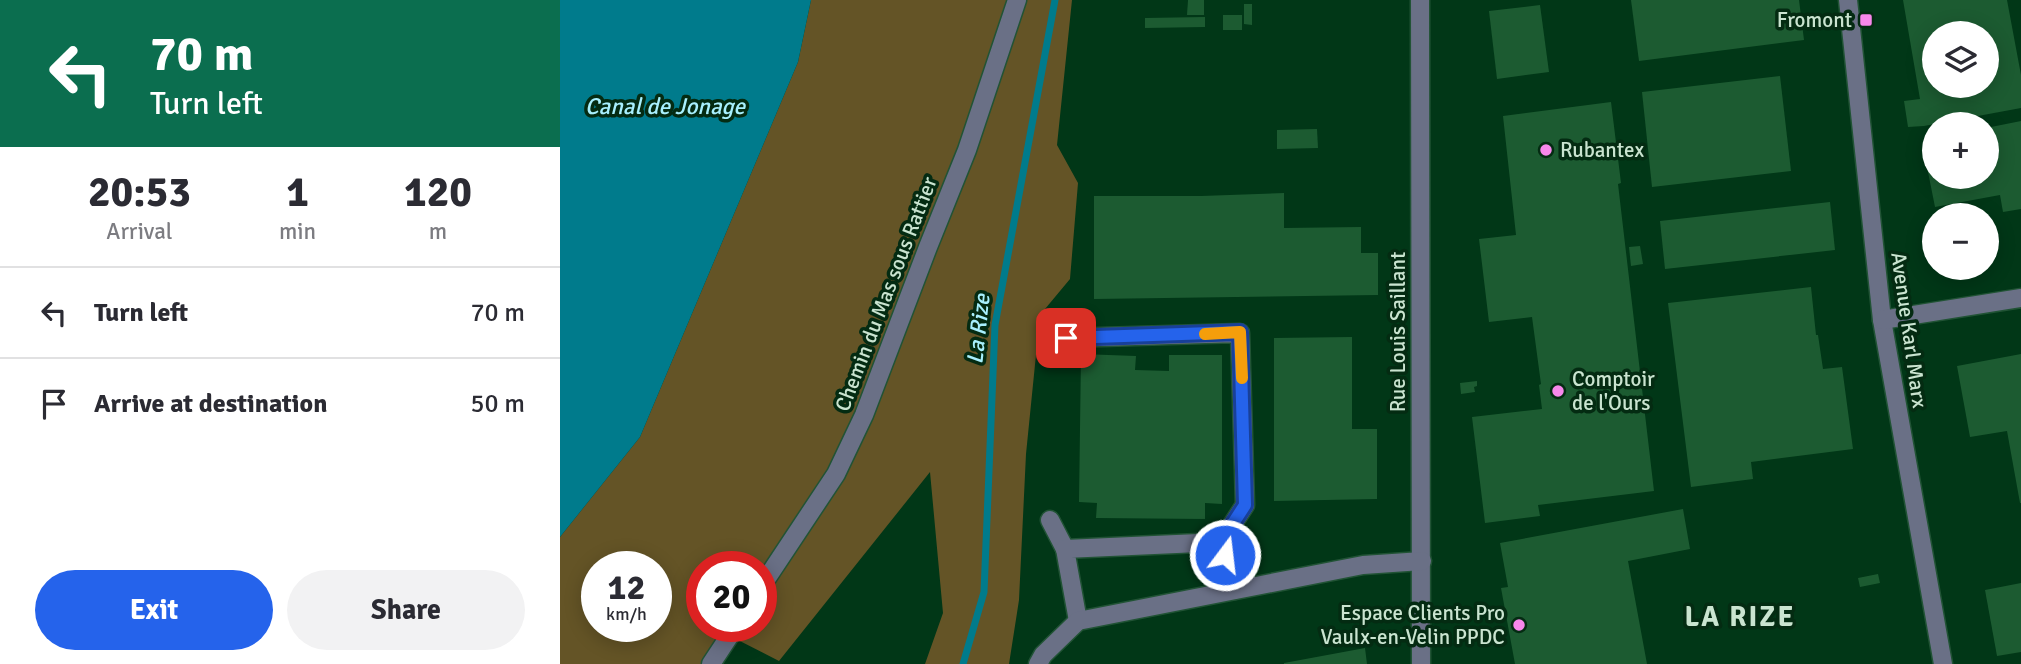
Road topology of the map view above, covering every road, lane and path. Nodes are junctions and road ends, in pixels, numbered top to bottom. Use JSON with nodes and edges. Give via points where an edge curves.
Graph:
{"nodes":[{"id":1,"x":1017,"y":0,"type":"edge"},
{"id":2,"x":1420,"y":0,"type":"edge"},
{"id":3,"x":1848,"y":0,"type":"edge"},
{"id":4,"x":2021,"y":299,"type":"edge"},
{"id":5,"x":1882,"y":320,"type":"junction"},
{"id":6,"x":1066,"y":338,"type":"dead end"},
{"id":7,"x":1050,"y":520,"type":"dead end"},
{"id":8,"x":1221,"y":542,"type":"junction"},
{"id":9,"x":1065,"y":549,"type":"junction"},
{"id":10,"x":1422,"y":561,"type":"junction"},
{"id":11,"x":777,"y":563,"type":"edge"},
{"id":12,"x":1234,"y":590,"type":"junction"},
{"id":13,"x":1078,"y":621,"type":"junction"},
{"id":14,"x":725,"y":642,"type":"edge"},
{"id":15,"x":711,"y":664,"type":"edge"},
{"id":16,"x":1038,"y":664,"type":"edge"},
{"id":17,"x":1421,"y":664,"type":"edge"},
{"id":18,"x":1943,"y":664,"type":"edge"}],
"edges":[{"from":1,"to":11,"type":"street","name":"Chemin du Mas sous Rattier","via":[[967,150],[864,415],[835,474]]},
{"from":2,"to":10,"type":"street","name":"Rue Louis Saillant"},
{"from":3,"to":5,"type":"street","name":"Avenue Karl Marx"},
{"from":4,"to":5,"type":"street"},
{"from":5,"to":18,"type":"street","name":"Avenue Karl Marx"},
{"from":6,"to":8,"type":"street","via":[[1240,332],[1245,505]]},
{"from":7,"to":9,"type":"street"},
{"from":8,"to":9,"type":"street"},
{"from":8,"to":12,"type":"street"},
{"from":9,"to":13,"type":"street"},
{"from":10,"to":12,"type":"street","via":[[1363,565]]},
{"from":10,"to":17,"type":"street","name":"Rue Louis Saillant"},
{"from":12,"to":13,"type":"street"},
{"from":13,"to":16,"type":"street"},
{"from":14,"to":15,"type":"street"}]}
